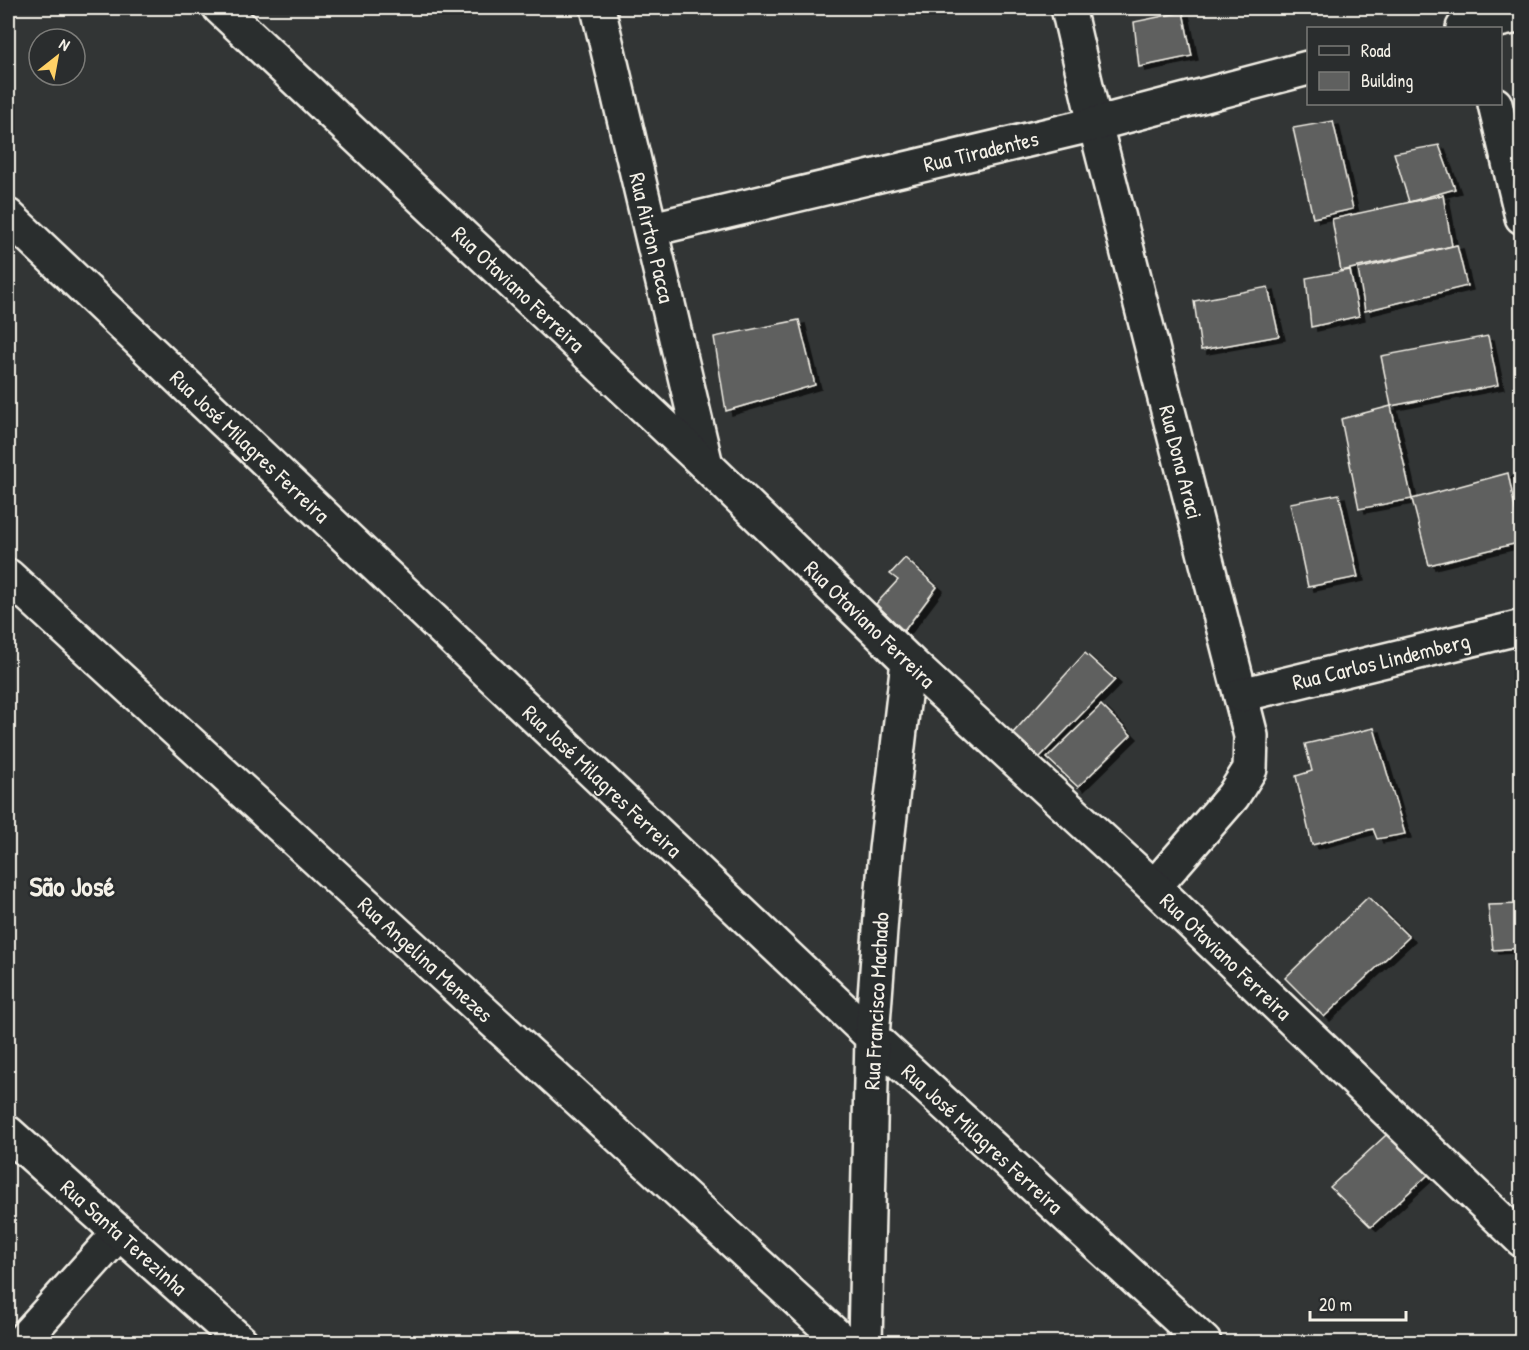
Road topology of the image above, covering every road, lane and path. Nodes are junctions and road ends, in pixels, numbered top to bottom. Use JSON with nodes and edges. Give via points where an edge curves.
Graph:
{"nodes":[{"id":1,"x":219,"y":8,"type":"edge"},
{"id":2,"x":598,"y":8,"type":"edge"},
{"id":3,"x":1068,"y":8,"type":"edge"},
{"id":4,"x":1521,"y":15,"type":"edge"},
{"id":5,"x":1472,"y":22,"type":"edge"},
{"id":6,"x":1307,"y":69,"type":"edge"},
{"id":7,"x":1495,"y":105,"type":"edge"},
{"id":8,"x":1095,"y":124,"type":"junction"},
{"id":9,"x":8,"y":216,"type":"edge"},
{"id":10,"x":1521,"y":217,"type":"edge"},
{"id":11,"x":652,"y":229,"type":"junction"},
{"id":12,"x":706,"y":465,"type":"junction"},
{"id":13,"x":8,"y":576,"type":"edge"},
{"id":14,"x":1521,"y":627,"type":"edge"},
{"id":15,"x":908,"y":661,"type":"junction"},
{"id":16,"x":1241,"y":695,"type":"junction"},
{"id":17,"x":1154,"y":887,"type":"junction"},
{"id":18,"x":872,"y":1037,"type":"junction"},
{"id":19,"x":8,"y":1133,"type":"edge"},
{"id":20,"x":119,"y":1233,"type":"junction"},
{"id":21,"x":1521,"y":1240,"type":"edge"},
{"id":22,"x":21,"y":1342,"type":"edge"},
{"id":23,"x":241,"y":1342,"type":"edge"},
{"id":24,"x":843,"y":1342,"type":"edge"},
{"id":25,"x":865,"y":1342,"type":"edge"},
{"id":26,"x":1203,"y":1342,"type":"edge"}],
"edges":[{"from":1,"to":12,"type":"street","name":"Rua Otaviano Ferreira"},
{"from":2,"to":11,"type":"street","name":"Rua Airton Pacca"},
{"from":3,"to":8,"type":"street","name":"Rua Dona Araci"},
{"from":4,"to":5,"type":"street"},
{"from":6,"to":8,"type":"street","name":"Rua Tiradentes"},
{"from":7,"to":10,"type":"street"},
{"from":8,"to":11,"type":"street","name":"Rua Tiradentes"},
{"from":8,"to":16,"type":"street","name":"Rua Dona Araci"},
{"from":9,"to":18,"type":"street","name":"Rua José Milagres Ferreira"},
{"from":11,"to":12,"type":"street","name":"Rua Airton Pacca"},
{"from":12,"to":15,"type":"street","name":"Rua Otaviano Ferreira"},
{"from":13,"to":24,"type":"street","name":"Rua Angelina Menezes"},
{"from":14,"to":16,"type":"street","name":"Rua Carlos Lindemberg"},
{"from":15,"to":17,"type":"street","name":"Rua Otaviano Ferreira"},
{"from":15,"to":18,"type":"street","name":"Rua Francisco Machado","via":[[886,850]]},
{"from":16,"to":17,"type":"street","name":"Rua Dona Araci","via":[[1251,736],[1250,770],[1233,796]]},
{"from":17,"to":21,"type":"street","name":"Rua Otaviano Ferreira"},
{"from":18,"to":25,"type":"street","name":"Rua Francisco Machado"},
{"from":18,"to":26,"type":"street","name":"Rua José Milagres Ferreira"},
{"from":19,"to":20,"type":"street","name":"Rua Santa Terezinha"},
{"from":20,"to":22,"type":"street"},
{"from":20,"to":23,"type":"street","name":"Rua Santa Terezinha"}]}
